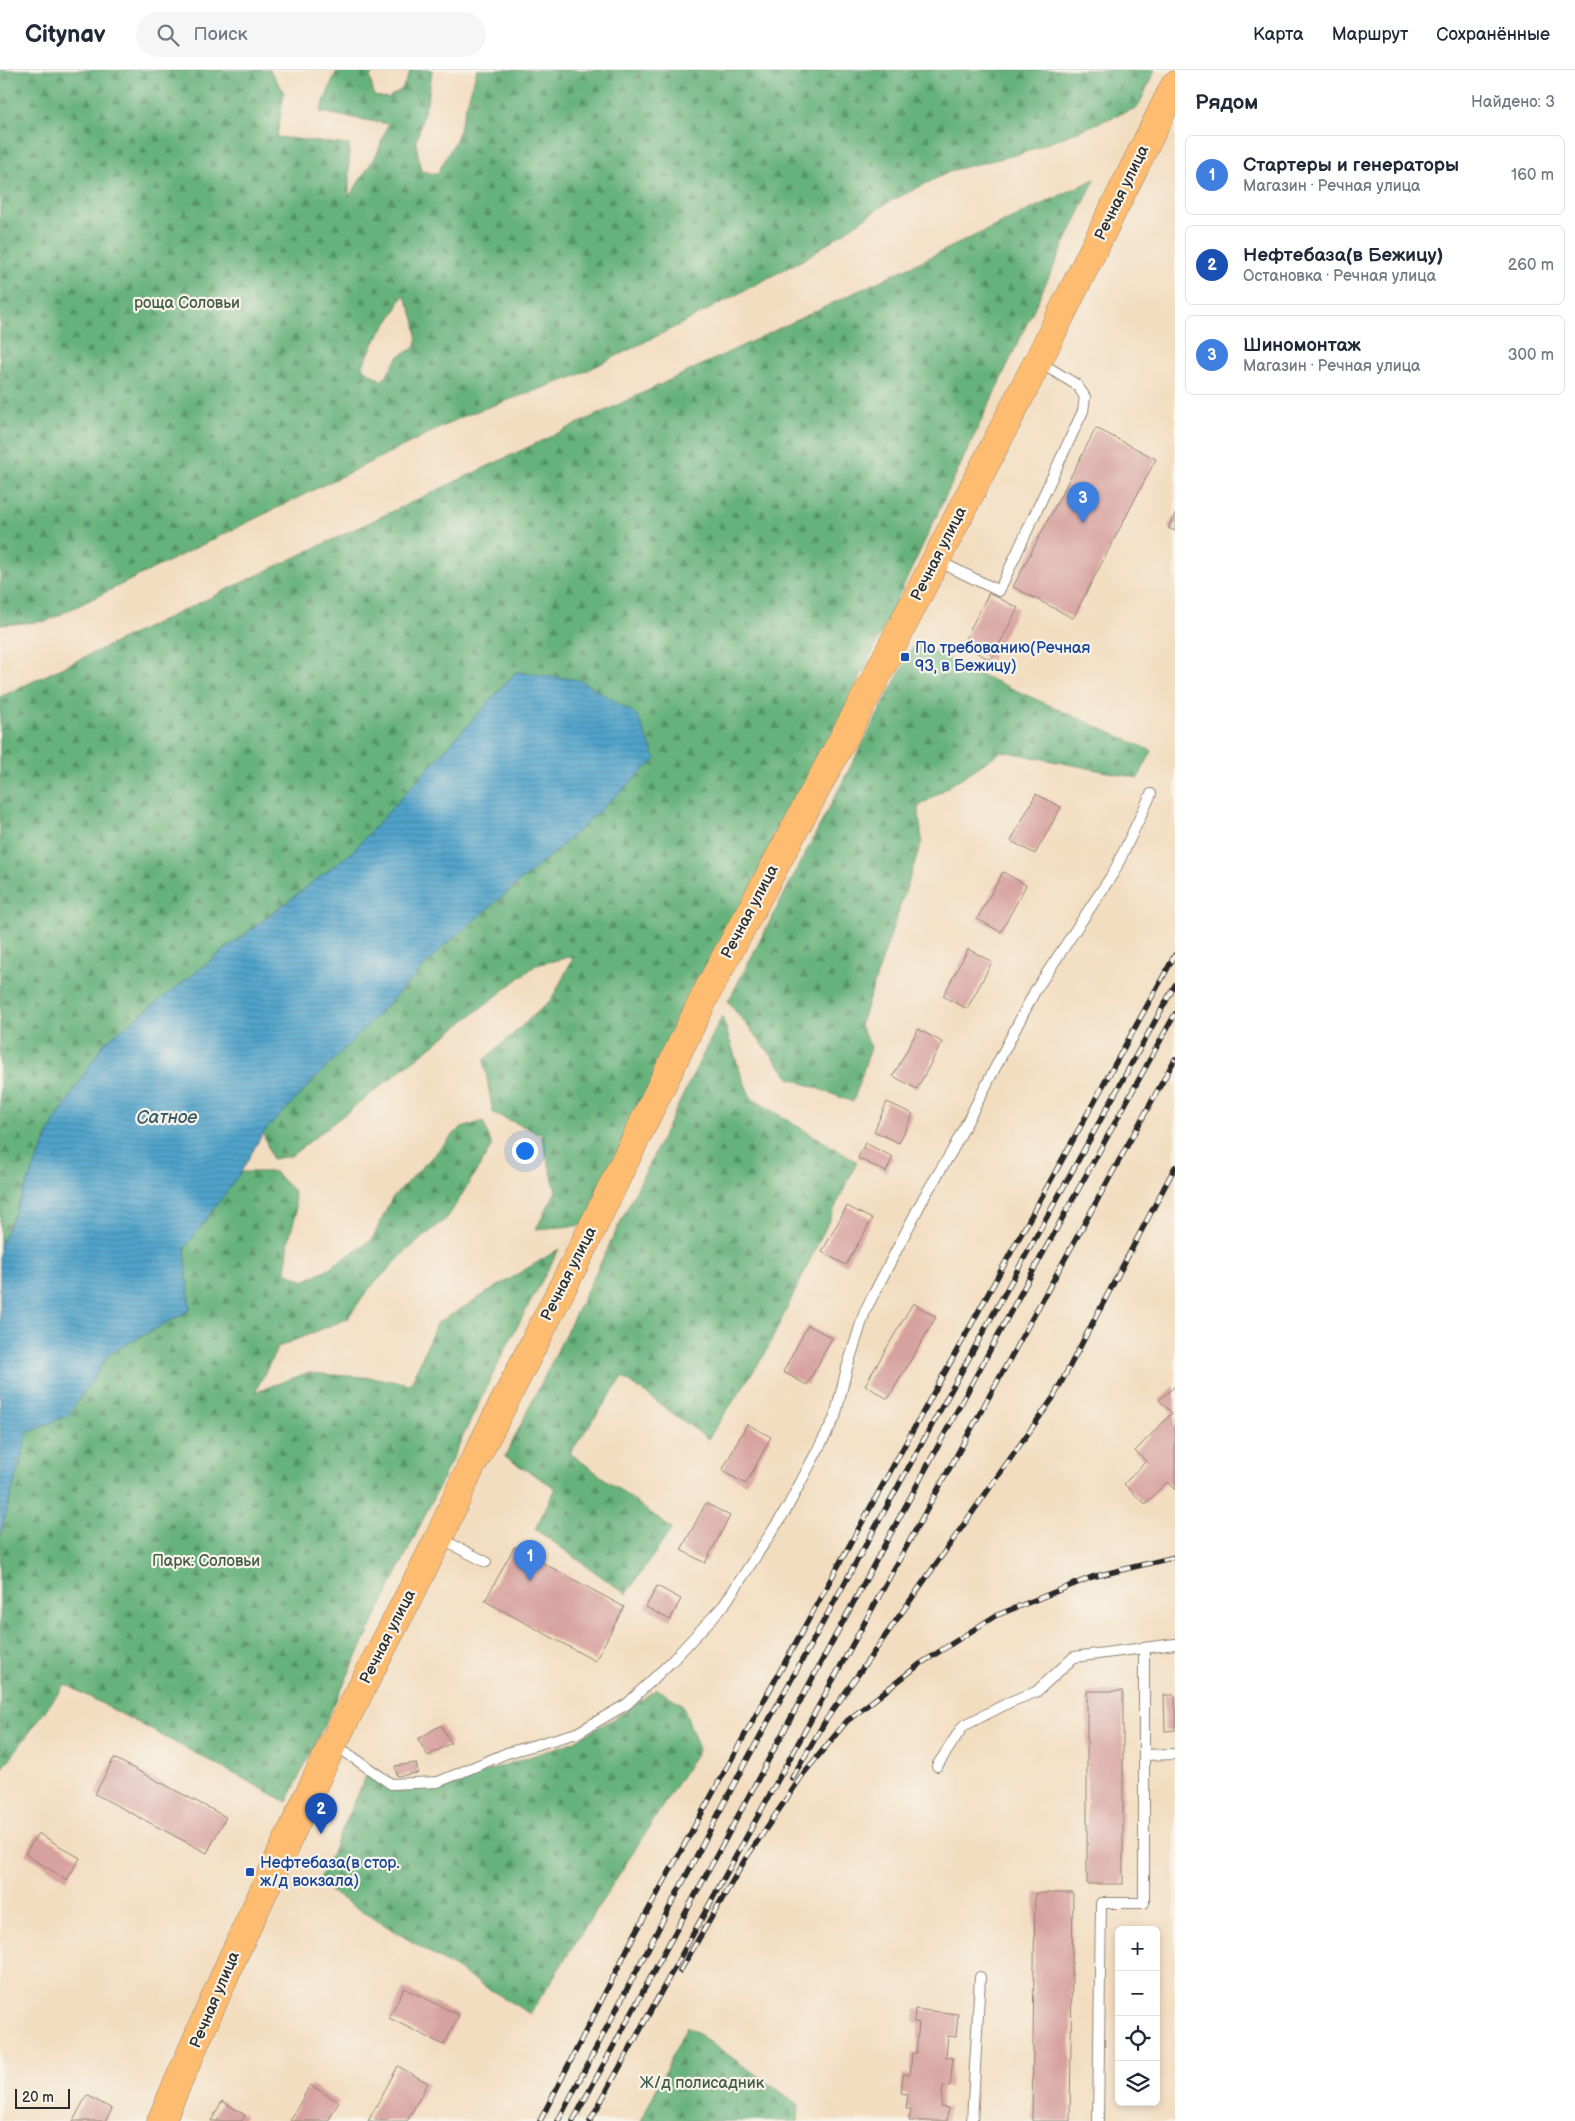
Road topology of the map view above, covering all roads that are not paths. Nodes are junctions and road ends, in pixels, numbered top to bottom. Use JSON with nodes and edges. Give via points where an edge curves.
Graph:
{"nodes":[{"id":1,"x":1175,"y":86,"type":"edge"},
{"id":2,"x":1038,"y":361,"type":"junction"},
{"id":3,"x":936,"y":560,"type":"junction"},
{"id":4,"x":1152,"y":794,"type":"dead end"},
{"id":5,"x":438,"y":1538,"type":"junction"},
{"id":6,"x":486,"y":1562,"type":"dead end"},
{"id":7,"x":1175,"y":1644,"type":"edge"},
{"id":8,"x":1144,"y":1647,"type":"junction"},
{"id":9,"x":333,"y":1743,"type":"junction"},
{"id":10,"x":1145,"y":1754,"type":"junction"},
{"id":11,"x":1175,"y":1754,"type":"edge"},
{"id":12,"x":937,"y":1766,"type":"dead end"},
{"id":13,"x":980,"y":1977,"type":"dead end"},
{"id":14,"x":162,"y":2121,"type":"edge"},
{"id":15,"x":972,"y":2121,"type":"edge"},
{"id":16,"x":1098,"y":2121,"type":"edge"}],
"edges":[{"from":1,"to":2,"type":"main road","name":"Речная улица"},
{"from":2,"to":3,"type":"main road","name":"Речная улица"},
{"from":2,"to":3,"type":"lane","via":[[1076,385],[1085,397],[1083,411],[999,590]]},
{"from":3,"to":5,"type":"main road","name":"Речная улица","via":[[874,683],[708,990]]},
{"from":4,"to":9,"type":"lane","via":[[1114,872],[1035,991],[952,1151],[924,1197],[865,1310],[846,1368],[835,1417],[786,1510],[724,1605],[626,1704],[577,1733],[507,1753],[438,1782],[391,1784]]},
{"from":5,"to":6,"type":"lane"},
{"from":5,"to":9,"type":"main road","name":"Речная улица"},
{"from":7,"to":8,"type":"lane"},
{"from":8,"to":10,"type":"lane"},
{"from":8,"to":12,"type":"lane","via":[[1074,1658],[1036,1692],[963,1726]]},
{"from":9,"to":14,"type":"main road","name":"Речная улица","via":[[232,1959]]},
{"from":10,"to":11,"type":"lane"},
{"from":10,"to":16,"type":"lane","via":[[1144,1903],[1101,1903]]},
{"from":13,"to":15,"type":"lane"}]}
